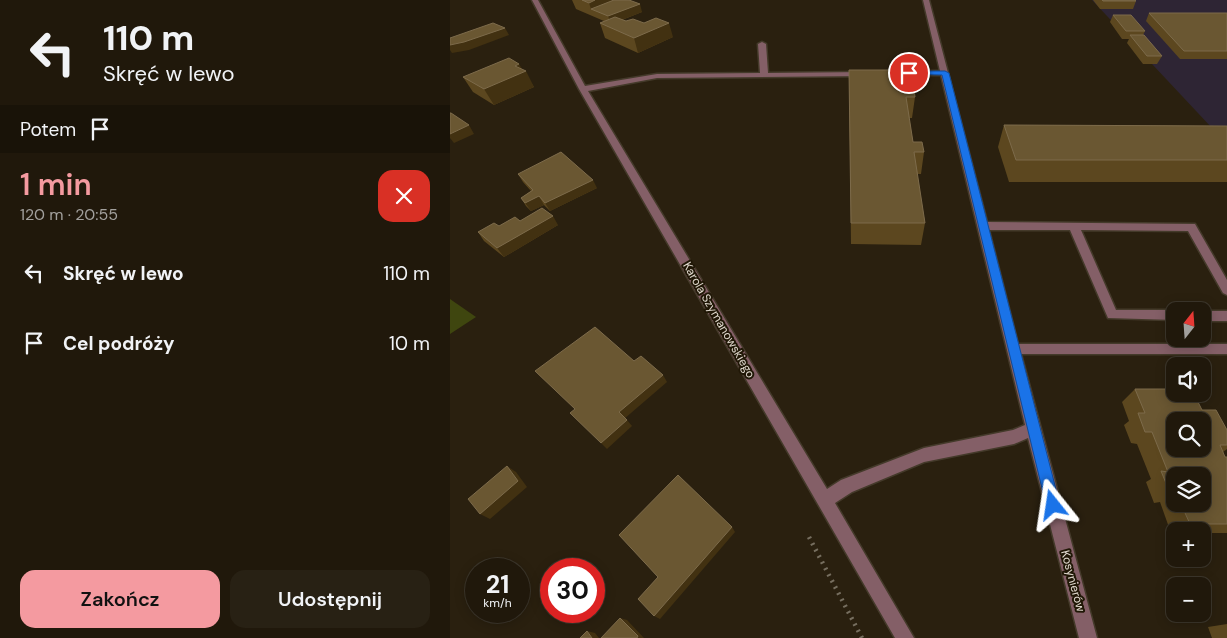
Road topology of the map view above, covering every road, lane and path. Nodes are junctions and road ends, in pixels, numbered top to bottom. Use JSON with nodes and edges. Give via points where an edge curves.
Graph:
{"nodes":[{"id":1,"x":535,"y":0,"type":"edge"},
{"id":2,"x":926,"y":0,"type":"edge"},
{"id":3,"x":762,"y":44,"type":"dead end"},
{"id":4,"x":945,"y":73,"type":"junction"},
{"id":5,"x":764,"y":75,"type":"junction"},
{"id":6,"x":584,"y":90,"type":"junction"},
{"id":7,"x":982,"y":226,"type":"junction"},
{"id":8,"x":1074,"y":226,"type":"junction"},
{"id":9,"x":1227,"y":290,"type":"edge"},
{"id":10,"x":1166,"y":315,"type":"edge"},
{"id":11,"x":1211,"y":316,"type":"edge"},
{"id":12,"x":1227,"y":316,"type":"edge"},
{"id":13,"x":1014,"y":349,"type":"junction"},
{"id":14,"x":1227,"y":349,"type":"edge"},
{"id":15,"x":1033,"y":429,"type":"junction"},
{"id":16,"x":824,"y":500,"type":"junction"},
{"id":17,"x":905,"y":638,"type":"edge"},
{"id":18,"x":1088,"y":638,"type":"edge"}],
"edges":[{"from":1,"to":6,"type":"street","name":"Karola Szymanowskiego"},
{"from":2,"to":4,"type":"street","name":"Kosynierów"},
{"from":3,"to":5,"type":"street"},
{"from":4,"to":5,"type":"street"},
{"from":4,"to":7,"type":"street","name":"Kosynierów"},
{"from":5,"to":6,"type":"street","via":[[657,76]]},
{"from":6,"to":16,"type":"street","name":"Karola Szymanowskiego"},
{"from":7,"to":8,"type":"street"},
{"from":7,"to":13,"type":"street","name":"Kosynierów"},
{"from":8,"to":9,"type":"street","via":[[1191,227]]},
{"from":8,"to":10,"type":"street","via":[[1112,314]]},
{"from":11,"to":12,"type":"street"},
{"from":13,"to":14,"type":"street"},
{"from":13,"to":15,"type":"street","name":"Kosynierów"},
{"from":15,"to":16,"type":"street","via":[[1014,437],[924,455],[847,486]]},
{"from":15,"to":18,"type":"street","name":"Kosynierów"},
{"from":16,"to":17,"type":"street","name":"Karola Szymanowskiego"}]}
